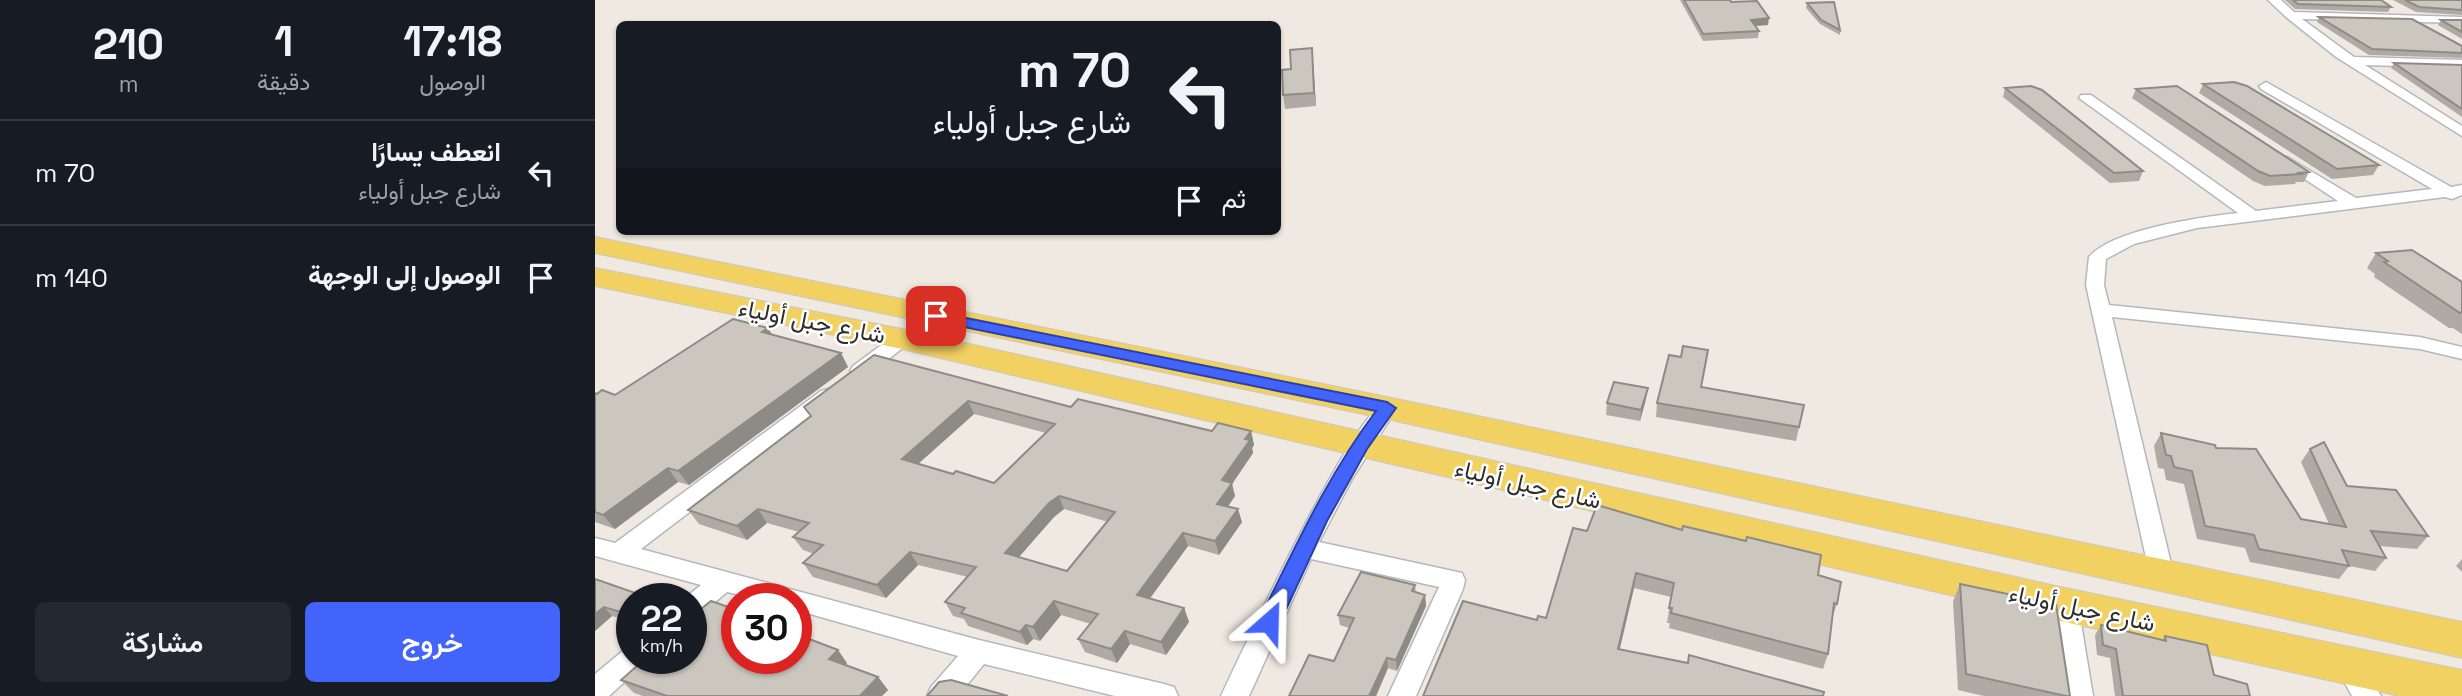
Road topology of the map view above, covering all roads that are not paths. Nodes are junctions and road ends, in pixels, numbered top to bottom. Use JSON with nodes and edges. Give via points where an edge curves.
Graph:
{"nodes":[{"id":1,"x":2274,"y":0,"type":"edge"},
{"id":2,"x":2391,"y":6,"type":"edge"},
{"id":3,"x":2290,"y":15,"type":"junction"},
{"id":4,"x":2413,"y":19,"type":"junction"},
{"id":5,"x":2462,"y":20,"type":"edge"},
{"id":6,"x":2433,"y":30,"type":"edge"},
{"id":7,"x":2354,"y":61,"type":"junction"},
{"id":8,"x":2462,"y":64,"type":"edge"},
{"id":9,"x":2266,"y":86,"type":"dead end"},
{"id":10,"x":2086,"y":98,"type":"dead end"},
{"id":11,"x":2439,"y":118,"type":"junction"},
{"id":12,"x":2462,"y":118,"type":"edge"},
{"id":13,"x":2462,"y":132,"type":"edge"},
{"id":14,"x":2277,"y":154,"type":"edge"},
{"id":15,"x":2458,"y":194,"type":"edge"},
{"id":16,"x":2354,"y":205,"type":"junction"},
{"id":17,"x":2253,"y":216,"type":"junction"},
{"id":18,"x":595,"y":245,"type":"edge"},
{"id":19,"x":595,"y":277,"type":"edge"},
{"id":20,"x":2101,"y":310,"type":"junction"},
{"id":21,"x":902,"y":339,"type":"junction"},
{"id":22,"x":2462,"y":353,"type":"edge"},
{"id":23,"x":1387,"y":408,"type":"junction"},
{"id":24,"x":1360,"y":445,"type":"junction"},
{"id":25,"x":595,"y":547,"type":"edge"},
{"id":26,"x":1303,"y":548,"type":"junction"},
{"id":27,"x":619,"y":553,"type":"junction"},
{"id":28,"x":2162,"y":576,"type":"junction"},
{"id":29,"x":724,"y":580,"type":"junction"},
{"id":30,"x":735,"y":583,"type":"edge"},
{"id":31,"x":707,"y":594,"type":"edge"},
{"id":32,"x":812,"y":604,"type":"edge"},
{"id":33,"x":2065,"y":606,"type":"junction"},
{"id":34,"x":2462,"y":640,"type":"edge"},
{"id":35,"x":979,"y":651,"type":"junction"},
{"id":36,"x":2347,"y":665,"type":"junction"},
{"id":37,"x":616,"y":673,"type":"edge"},
{"id":38,"x":2462,"y":690,"type":"edge"},
{"id":39,"x":595,"y":691,"type":"edge"},
{"id":40,"x":941,"y":696,"type":"edge"},
{"id":41,"x":1164,"y":696,"type":"edge"},
{"id":42,"x":1235,"y":696,"type":"edge"},
{"id":43,"x":1402,"y":696,"type":"edge"},
{"id":44,"x":2079,"y":696,"type":"edge"},
{"id":45,"x":2367,"y":696,"type":"edge"}],
"edges":[{"from":1,"to":3,"type":"street"},
{"from":2,"to":4,"type":"street"},
{"from":3,"to":4,"type":"street"},
{"from":3,"to":7,"type":"street"},
{"from":4,"to":5,"type":"street"},
{"from":4,"to":6,"type":"street"},
{"from":7,"to":8,"type":"street"},
{"from":7,"to":11,"type":"street"},
{"from":9,"to":15,"type":"street"},
{"from":10,"to":17,"type":"street"},
{"from":11,"to":12,"type":"street"},
{"from":11,"to":13,"type":"street"},
{"from":14,"to":16,"type":"street"},
{"from":15,"to":16,"type":"street"},
{"from":16,"to":17,"type":"street"},
{"from":17,"to":20,"type":"street","via":[[2197,223],[2128,240],[2098,257],[2095,285]]},
{"from":18,"to":23,"type":"main road","name":"شارع جبل أولياء"},
{"from":19,"to":21,"type":"main road","name":"شارع جبل أولياء"},
{"from":20,"to":22,"type":"street","via":[[2420,343]]},
{"from":20,"to":28,"type":"street"},
{"from":21,"to":24,"type":"main road","name":"شارع جبل أولياء"},
{"from":21,"to":27,"type":"street"},
{"from":23,"to":24,"type":"street"},
{"from":23,"to":28,"type":"main road","name":"شارع جبل أولياء"},
{"from":24,"to":26,"type":"street"},
{"from":24,"to":33,"type":"main road","name":"شارع جبل أولياء"},
{"from":25,"to":27,"type":"street"},
{"from":26,"to":42,"type":"street"},
{"from":26,"to":43,"type":"street","via":[[1453,580]]},
{"from":27,"to":29,"type":"street"},
{"from":28,"to":34,"type":"main road","name":"شارع جبل أولياء"},
{"from":29,"to":30,"type":"street"},
{"from":29,"to":31,"type":"street"},
{"from":32,"to":35,"type":"street"},
{"from":33,"to":36,"type":"main road","name":"شارع جبل أولياء"},
{"from":33,"to":44,"type":"street"},
{"from":35,"to":40,"type":"street"},
{"from":35,"to":41,"type":"street"},
{"from":36,"to":38,"type":"main road","name":"شارع جبل أولياء"},
{"from":36,"to":45,"type":"street"},
{"from":37,"to":39,"type":"street"}]}
